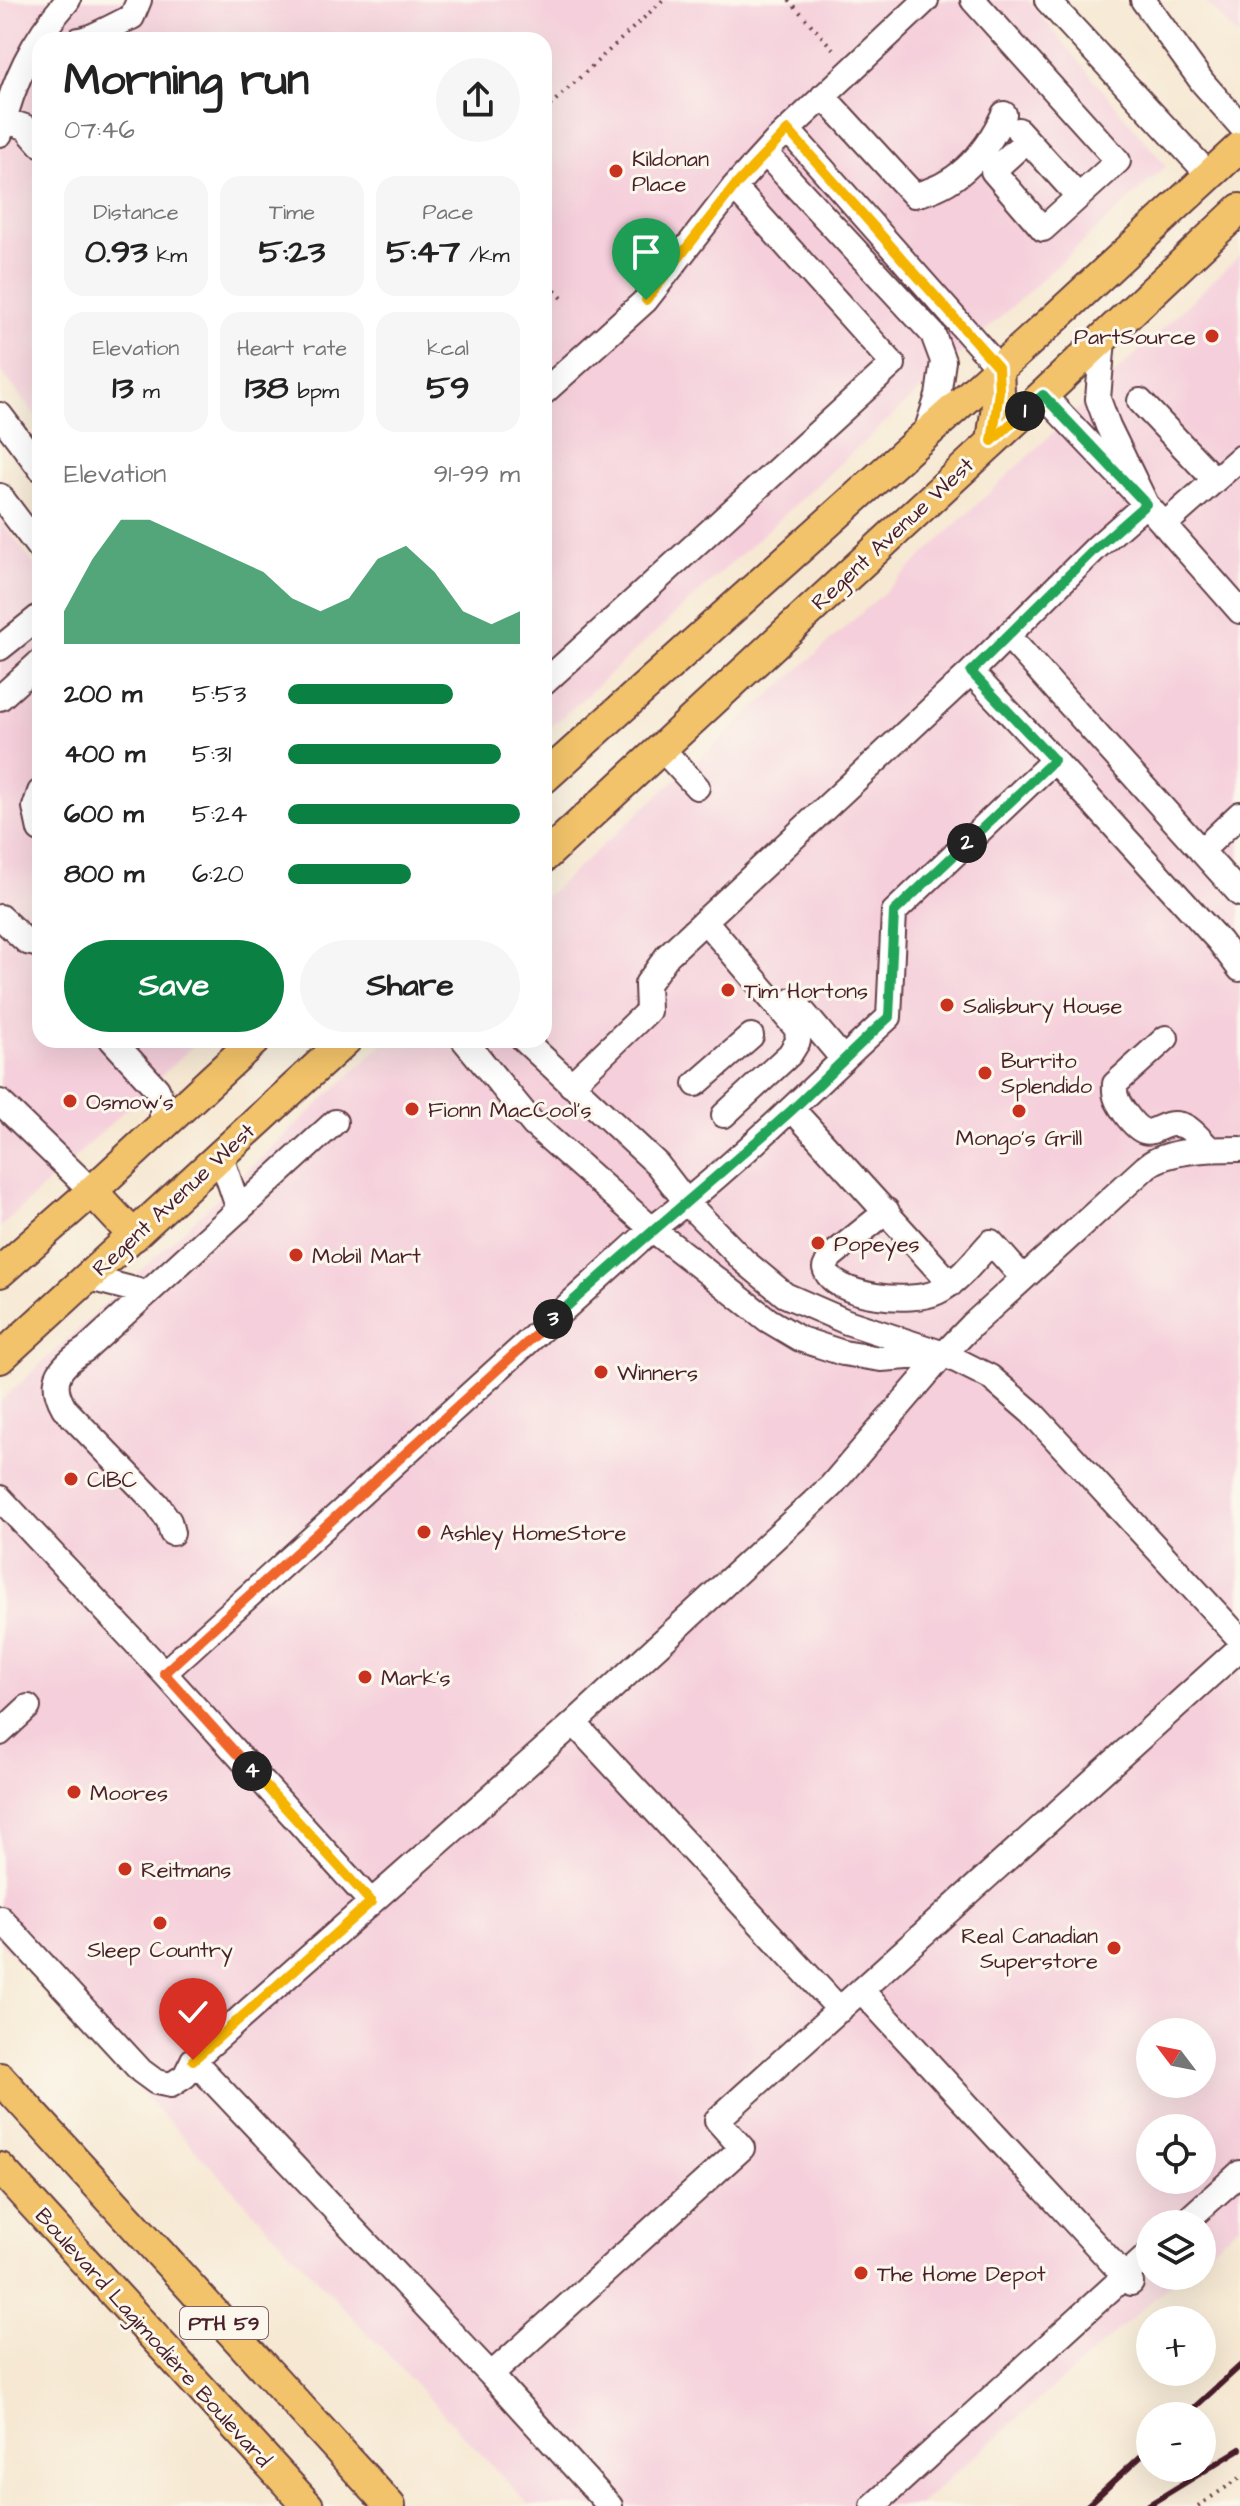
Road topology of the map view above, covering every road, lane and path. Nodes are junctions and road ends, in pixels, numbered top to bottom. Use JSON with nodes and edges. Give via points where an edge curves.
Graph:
{"nodes":[{"id":1,"x":68,"y":0,"type":"edge"},
{"id":2,"x":139,"y":0,"type":"edge"},
{"id":3,"x":663,"y":0,"type":"edge"},
{"id":4,"x":789,"y":0,"type":"edge"},
{"id":5,"x":926,"y":0,"type":"edge"},
{"id":6,"x":973,"y":0,"type":"edge"},
{"id":7,"x":1047,"y":0,"type":"edge"},
{"id":8,"x":1143,"y":0,"type":"edge"},
{"id":9,"x":53,"y":32,"type":"edge"},
{"id":10,"x":98,"y":32,"type":"edge"},
{"id":11,"x":32,"y":49,"type":"edge"},
{"id":12,"x":833,"y":49,"type":"dead end"},
{"id":13,"x":823,"y":96,"type":"junction"},
{"id":14,"x":552,"y":104,"type":"edge"},
{"id":15,"x":1240,"y":125,"type":"edge"},
{"id":16,"x":2,"y":127,"type":"edge"},
{"id":17,"x":788,"y":130,"type":"junction"},
{"id":18,"x":32,"y":135,"type":"edge"},
{"id":19,"x":1027,"y":140,"type":"junction"},
{"id":20,"x":1240,"y":147,"type":"edge"},
{"id":21,"x":765,"y":153,"type":"junction"},
{"id":22,"x":1210,"y":176,"type":"junction"},
{"id":23,"x":734,"y":187,"type":"junction"},
{"id":24,"x":1078,"y":196,"type":"junction"},
{"id":25,"x":1240,"y":209,"type":"edge"},
{"id":26,"x":1217,"y":229,"type":"junction"},
{"id":27,"x":552,"y":287,"type":"edge"},
{"id":28,"x":564,"y":300,"type":"dead end"},
{"id":29,"x":1054,"y":319,"type":"junction"},
{"id":30,"x":1103,"y":339,"type":"junction"},
{"id":31,"x":998,"y":367,"type":"junction"},
{"id":32,"x":552,"y":385,"type":"edge"},
{"id":33,"x":1043,"y":395,"type":"junction"},
{"id":34,"x":1140,"y":401,"type":"dead end"},
{"id":35,"x":0,"y":415,"type":"edge"},
{"id":36,"x":926,"y":432,"type":"junction"},
{"id":37,"x":992,"y":441,"type":"junction"},
{"id":38,"x":32,"y":457,"type":"edge"},
{"id":39,"x":1240,"y":458,"type":"edge"},
{"id":40,"x":1214,"y":479,"type":"junction"},
{"id":41,"x":0,"y":496,"type":"edge"},
{"id":42,"x":1146,"y":504,"type":"junction"},
{"id":43,"x":1164,"y":525,"type":"junction"},
{"id":44,"x":32,"y":538,"type":"edge"},
{"id":45,"x":1240,"y":611,"type":"edge"},
{"id":46,"x":32,"y":622,"type":"edge"},
{"id":47,"x":1008,"y":636,"type":"junction"},
{"id":48,"x":0,"y":648,"type":"edge"},
{"id":49,"x":32,"y":669,"type":"edge"},
{"id":50,"x":971,"y":672,"type":"junction"},
{"id":51,"x":552,"y":676,"type":"edge"},
{"id":52,"x":0,"y":698,"type":"edge"},
{"id":53,"x":661,"y":748,"type":"junction"},
{"id":54,"x":1054,"y":760,"type":"junction"},
{"id":55,"x":552,"y":771,"type":"edge"},
{"id":56,"x":697,"y":787,"type":"dead end"},
{"id":57,"x":1240,"y":814,"type":"edge"},
{"id":58,"x":552,"y":850,"type":"edge"},
{"id":59,"x":1201,"y":851,"type":"junction"},
{"id":60,"x":1240,"y":894,"type":"edge"},
{"id":61,"x":711,"y":915,"type":"junction"},
{"id":62,"x":0,"y":917,"type":"edge"},
{"id":63,"x":1219,"y":941,"type":"junction"},
{"id":64,"x":32,"y":943,"type":"edge"},
{"id":65,"x":1240,"y":959,"type":"edge"},
{"id":66,"x":1240,"y":969,"type":"edge"},
{"id":67,"x":751,"y":1036,"type":"dead end"},
{"id":68,"x":1166,"y":1038,"type":"dead end"},
{"id":69,"x":119,"y":1048,"type":"edge"},
{"id":70,"x":246,"y":1048,"type":"edge"},
{"id":71,"x":337,"y":1048,"type":"edge"},
{"id":72,"x":471,"y":1048,"type":"edge"},
{"id":73,"x":532,"y":1048,"type":"edge"},
{"id":74,"x":843,"y":1059,"type":"junction"},
{"id":75,"x":696,"y":1084,"type":"dead end"},
{"id":76,"x":571,"y":1085,"type":"junction"},
{"id":77,"x":0,"y":1102,"type":"edge"},
{"id":78,"x":792,"y":1109,"type":"junction"},
{"id":79,"x":724,"y":1115,"type":"dead end"},
{"id":80,"x":335,"y":1122,"type":"dead end"},
{"id":81,"x":162,"y":1126,"type":"junction"},
{"id":82,"x":1240,"y":1134,"type":"edge"},
{"id":83,"x":1210,"y":1149,"type":"junction"},
{"id":84,"x":1240,"y":1149,"type":"edge"},
{"id":85,"x":220,"y":1154,"type":"junction"},
{"id":86,"x":92,"y":1191,"type":"junction"},
{"id":87,"x":687,"y":1203,"type":"junction"},
{"id":88,"x":239,"y":1210,"type":"junction"},
{"id":89,"x":887,"y":1211,"type":"junction"},
{"id":90,"x":652,"y":1229,"type":"junction"},
{"id":91,"x":134,"y":1236,"type":"junction"},
{"id":92,"x":1,"y":1269,"type":"edge"},
{"id":93,"x":89,"y":1278,"type":"junction"},
{"id":94,"x":1023,"y":1278,"type":"junction"},
{"id":95,"x":951,"y":1284,"type":"junction"},
{"id":96,"x":147,"y":1293,"type":"junction"},
{"id":97,"x":944,"y":1354,"type":"junction"},
{"id":98,"x":0,"y":1358,"type":"edge"},
{"id":99,"x":5,"y":1514,"type":"edge"},
{"id":100,"x":172,"y":1533,"type":"dead end"},
{"id":101,"x":1240,"y":1639,"type":"edge"},
{"id":102,"x":1240,"y":1648,"type":"edge"},
{"id":103,"x":164,"y":1673,"type":"junction"},
{"id":104,"x":28,"y":1707,"type":"dead end"},
{"id":105,"x":574,"y":1723,"type":"junction"},
{"id":106,"x":0,"y":1733,"type":"edge"},
{"id":107,"x":371,"y":1902,"type":"junction"},
{"id":108,"x":0,"y":1918,"type":"edge"},
{"id":109,"x":861,"y":1990,"type":"junction"},
{"id":110,"x":840,"y":2010,"type":"junction"},
{"id":111,"x":193,"y":2060,"type":"junction"},
{"id":112,"x":0,"y":2078,"type":"edge"},
{"id":113,"x":0,"y":2168,"type":"edge"},
{"id":114,"x":1240,"y":2173,"type":"edge"},
{"id":115,"x":1199,"y":2210,"type":"edge"},
{"id":116,"x":1136,"y":2270,"type":"edge"},
{"id":117,"x":1128,"y":2279,"type":"junction"},
{"id":118,"x":491,"y":2375,"type":"junction"},
{"id":119,"x":1240,"y":2478,"type":"edge"},
{"id":120,"x":308,"y":2506,"type":"edge"},
{"id":121,"x":390,"y":2506,"type":"edge"},
{"id":122,"x":610,"y":2506,"type":"edge"},
{"id":123,"x":873,"y":2506,"type":"edge"},
{"id":124,"x":1198,"y":2506,"type":"edge"}],
"edges":[{"from":1,"to":9,"type":"street"},
{"from":2,"to":10,"type":"street","via":[[132,17]]},
{"from":3,"to":14,"type":"path"},
{"from":4,"to":12,"type":"path"},
{"from":5,"to":13,"type":"street"},
{"from":6,"to":24,"type":"street","via":[[1118,161]]},
{"from":7,"to":22,"type":"street"},
{"from":8,"to":15,"type":"street"},
{"from":11,"to":16,"type":"street"},
{"from":13,"to":17,"type":"street"},
{"from":13,"to":19,"type":"street","via":[[914,195],[1004,114]]},
{"from":16,"to":18,"type":"street","via":[[25,127]]},
{"from":17,"to":21,"type":"street"},
{"from":17,"to":31,"type":"street"},
{"from":19,"to":24,"type":"street"},
{"from":19,"to":24,"type":"street","via":[[993,171],[1043,229]]},
{"from":20,"to":22,"type":"main road"},
{"from":21,"to":23,"type":"street"},
{"from":21,"to":36,"type":"street","via":[[933,334],[943,361]]},
{"from":22,"to":26,"type":"main road"},
{"from":22,"to":29,"type":"main road"},
{"from":23,"to":32,"type":"street","via":[[646,300]]},
{"from":23,"to":51,"type":"street","via":[[893,364]]},
{"from":25,"to":26,"type":"main road","name":"Regent Avenue West"},
{"from":26,"to":30,"type":"main road","name":"Regent Avenue West"},
{"from":27,"to":28,"type":"path"},
{"from":29,"to":31,"type":"main road"},
{"from":29,"to":33,"type":"main road","via":[[1041,361]]},
{"from":30,"to":33,"type":"main road","name":"Regent Avenue West"},
{"from":30,"to":42,"type":"street","via":[[1098,399]]},
{"from":31,"to":36,"type":"main road"},
{"from":31,"to":37,"type":"main road"},
{"from":33,"to":37,"type":"main road","name":"Regent Avenue West"},
{"from":33,"to":42,"type":"street"},
{"from":34,"to":40,"type":"street"},
{"from":35,"to":38,"type":"street"},
{"from":36,"to":55,"type":"main road"},
{"from":37,"to":53,"type":"main road","name":"Regent Avenue West"},
{"from":39,"to":40,"type":"street"},
{"from":40,"to":43,"type":"street"},
{"from":41,"to":44,"type":"street"},
{"from":42,"to":43,"type":"street"},
{"from":42,"to":47,"type":"street"},
{"from":43,"to":45,"type":"street"},
{"from":46,"to":48,"type":"street"},
{"from":47,"to":50,"type":"street"},
{"from":47,"to":59,"type":"street"},
{"from":49,"to":52,"type":"street"},
{"from":50,"to":54,"type":"street"},
{"from":50,"to":61,"type":"street"},
{"from":53,"to":56,"type":"street"},
{"from":53,"to":58,"type":"main road","name":"Regent Avenue West"},
{"from":54,"to":63,"type":"street"},
{"from":54,"to":74,"type":"street","via":[[894,912],[889,1017]]},
{"from":57,"to":59,"type":"street"},
{"from":59,"to":60,"type":"street"},
{"from":61,"to":74,"type":"street"},
{"from":61,"to":76,"type":"street","via":[[668,955],[647,984],[648,1011]]},
{"from":61,"to":79,"type":"street","via":[[797,1029],[798,1041]]},
{"from":62,"to":64,"type":"street"},
{"from":63,"to":65,"type":"street"},
{"from":63,"to":66,"type":"street"},
{"from":67,"to":75,"type":"street"},
{"from":68,"to":83,"type":"street","via":[[1115,1084],[1117,1103],[1142,1131],[1182,1125]]},
{"from":69,"to":81,"type":"street","via":[[157,1089]]},
{"from":70,"to":81,"type":"main road"},
{"from":71,"to":85,"type":"main road","name":"Regent Avenue West"},
{"from":72,"to":90,"type":"street","via":[[534,1125]]},
{"from":73,"to":76,"type":"street"},
{"from":74,"to":78,"type":"street"},
{"from":76,"to":87,"type":"street","via":[[657,1164]]},
{"from":77,"to":86,"type":"street"},
{"from":78,"to":87,"type":"street"},
{"from":78,"to":89,"type":"street"},
{"from":80,"to":88,"type":"street"},
{"from":81,"to":86,"type":"main road"},
{"from":82,"to":83,"type":"street"},
{"from":83,"to":84,"type":"street"},
{"from":83,"to":94,"type":"street","via":[[1156,1159]]},
{"from":85,"to":88,"type":"street"},
{"from":85,"to":91,"type":"main road","name":"Regent Avenue West"},
{"from":86,"to":91,"type":"main road"},
{"from":86,"to":92,"type":"main road"},
{"from":87,"to":90,"type":"street"},
{"from":87,"to":97,"type":"street","via":[[785,1295]]},
{"from":88,"to":96,"type":"street"},
{"from":89,"to":95,"type":"street"},
{"from":89,"to":95,"type":"street","via":[[830,1257],[827,1277],[841,1288],[917,1299]]},
{"from":90,"to":97,"type":"street","via":[[800,1339],[881,1359]]},
{"from":90,"to":103,"type":"street"},
{"from":91,"to":93,"type":"main road","name":"Regent Avenue West"},
{"from":93,"to":96,"type":"street"},
{"from":93,"to":98,"type":"main road","name":"Regent Avenue West"},
{"from":94,"to":95,"type":"street","via":[[991,1242]]},
{"from":94,"to":97,"type":"street"},
{"from":96,"to":100,"type":"street","via":[[60,1372],[55,1393],[157,1504]]},
{"from":97,"to":101,"type":"street","via":[[990,1377],[1032,1413]]},
{"from":97,"to":105,"type":"street","via":[[831,1486]]},
{"from":99,"to":103,"type":"street"},
{"from":102,"to":109,"type":"street"},
{"from":103,"to":107,"type":"street"},
{"from":104,"to":106,"type":"street"},
{"from":105,"to":107,"type":"street"},
{"from":105,"to":110,"type":"street"},
{"from":107,"to":111,"type":"street"},
{"from":108,"to":111,"type":"street","via":[[141,2071],[171,2085],[185,2076]]},
{"from":109,"to":110,"type":"street"},
{"from":109,"to":117,"type":"street"},
{"from":110,"to":118,"type":"street","via":[[717,2120],[742,2148]]},
{"from":111,"to":118,"type":"street"},
{"from":112,"to":121,"type":"main road","number":"PTH 59"},
{"from":113,"to":120,"type":"main road","name":"Boulevard Lagimodière Boulevard","number":"PTH 59"},
{"from":114,"to":115,"type":"street"},
{"from":116,"to":117,"type":"street"},
{"from":117,"to":123,"type":"street"},
{"from":118,"to":122,"type":"street"},
{"from":119,"to":124,"type":"path"}]}
